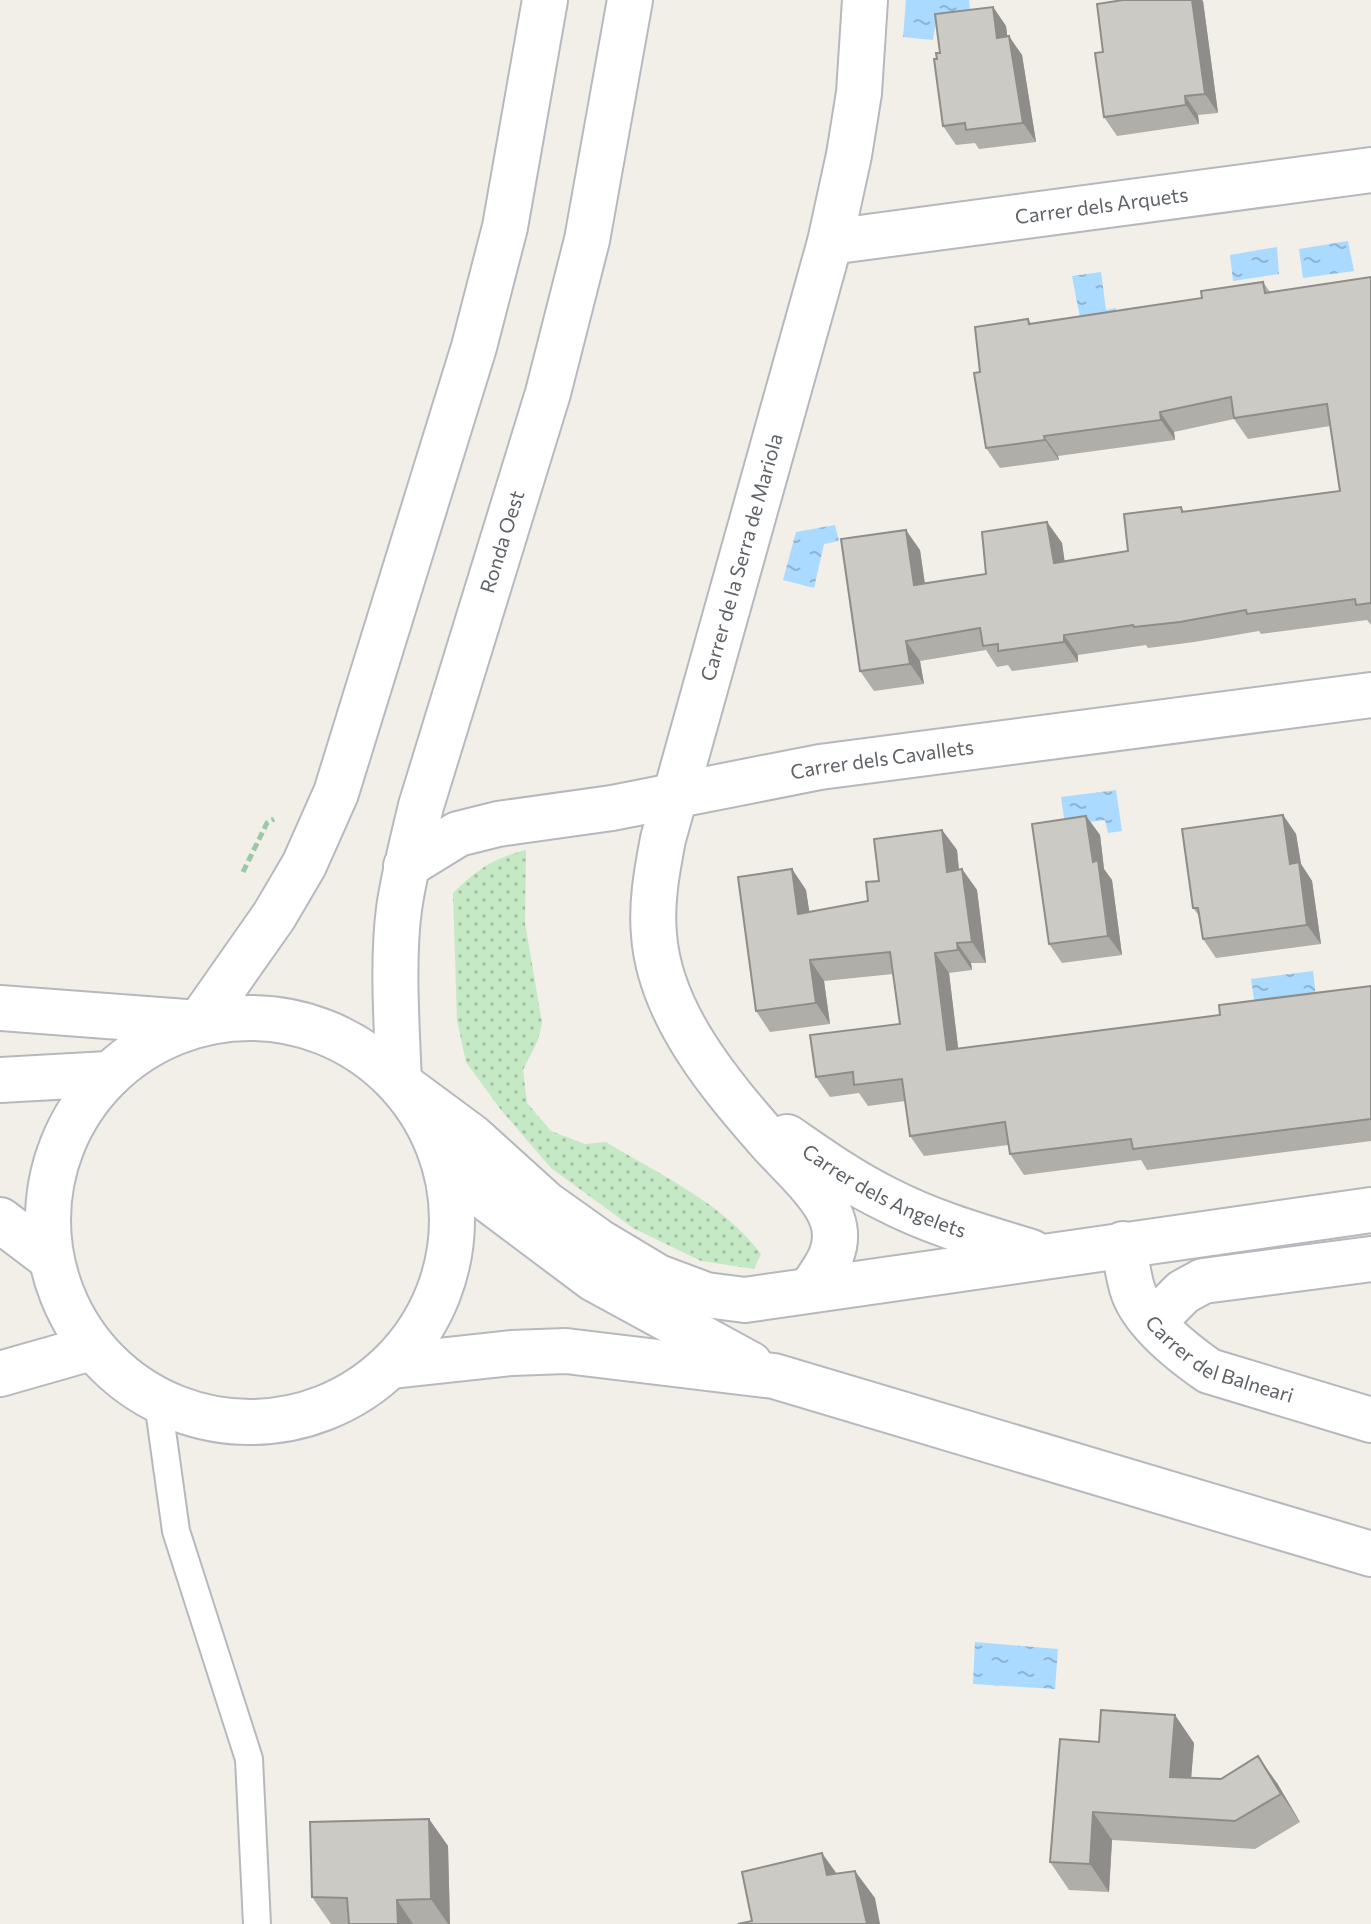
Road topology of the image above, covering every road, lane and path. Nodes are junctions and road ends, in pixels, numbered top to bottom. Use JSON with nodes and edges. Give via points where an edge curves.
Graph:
{"nodes":[{"id":1,"x":545,"y":0,"type":"edge"},
{"id":2,"x":630,"y":0,"type":"edge"},
{"id":3,"x":865,"y":0,"type":"edge"},
{"id":4,"x":1371,"y":170,"type":"edge"},
{"id":5,"x":830,"y":242,"type":"junction"},
{"id":6,"x":1371,"y":695,"type":"edge"},
{"id":7,"x":677,"y":794,"type":"junction"},
{"id":8,"x":406,"y":866,"type":"junction"},
{"id":9,"x":0,"y":1008,"type":"edge"},
{"id":10,"x":199,"y":1023,"type":"junction"},
{"id":11,"x":108,"y":1074,"type":"junction"},
{"id":12,"x":0,"y":1080,"type":"edge"},
{"id":13,"x":399,"y":1083,"type":"junction"},
{"id":14,"x":732,"y":1100,"type":"junction"},
{"id":15,"x":446,"y":1168,"type":"junction"},
{"id":16,"x":1371,"y":1210,"type":"edge"},
{"id":17,"x":0,"y":1220,"type":"edge"},
{"id":18,"x":1123,"y":1244,"type":"junction"},
{"id":19,"x":1045,"y":1256,"type":"junction"},
{"id":20,"x":49,"y":1257,"type":"junction"},
{"id":21,"x":1371,"y":1259,"type":"edge"},
{"id":22,"x":810,"y":1290,"type":"junction"},
{"id":23,"x":1153,"y":1322,"type":"junction"},
{"id":24,"x":91,"y":1348,"type":"junction"},
{"id":25,"x":392,"y":1366,"type":"junction"},
{"id":26,"x":0,"y":1374,"type":"edge"},
{"id":27,"x":774,"y":1376,"type":"junction"},
{"id":28,"x":158,"y":1402,"type":"junction"},
{"id":29,"x":1371,"y":1420,"type":"edge"},
{"id":30,"x":1371,"y":1554,"type":"edge"},
{"id":31,"x":257,"y":1924,"type":"edge"}],
"edges":[{"from":1,"to":10,"type":"street","via":[[505,227],[478,332],[336,793],[282,903]]},
{"from":2,"to":8,"type":"street","name":"Ronda Oest","via":[[587,240],[552,377]]},
{"from":3,"to":5,"type":"street","name":"Carrer de la Serra de Mariola","via":[[856,108]]},
{"from":4,"to":5,"type":"street","name":"Carrer dels Arquets"},
{"from":5,"to":7,"type":"street","name":"Carrer de la Serra de Mariola"},
{"from":6,"to":7,"type":"street","name":"Carrer dels Cavallets","via":[[820,767]]},
{"from":7,"to":8,"type":"street","name":"Carrer dels Cavallets","via":[[458,834]]},
{"from":7,"to":14,"type":"street","name":"Carrer de la Serra de Mariola","via":[[653,902],[660,972],[688,1035]]},
{"from":8,"to":13,"type":"street","name":"Ronda Oest","via":[[398,913]]},
{"from":9,"to":10,"type":"street"},
{"from":10,"to":11,"type":"street","via":[[150,1042]]},
{"from":10,"to":13,"type":"street","via":[[254,1017],[307,1025],[358,1048]]},
{"from":11,"to":12,"type":"street"},
{"from":11,"to":20,"type":"street","via":[[68,1127],[48,1191]]},
{"from":13,"to":15,"type":"street","via":[[428,1122]]},
{"from":13,"to":22,"type":"street","name":"Carrer dels Angelets","via":[[472,1137],[546,1204],[658,1277],[706,1295],[745,1300]]},
{"from":14,"to":19,"type":"street","name":"Carrer dels Angelets","via":[[887,1200],[960,1231]]},
{"from":14,"to":22,"type":"street","name":"Carrer dels Angelets","via":[[832,1218],[836,1245]]},
{"from":15,"to":25,"type":"street","via":[[453,1221],[446,1275],[425,1324]]},
{"from":15,"to":27,"type":"street","via":[[594,1279]]},
{"from":16,"to":18,"type":"street","name":"Carrer dels Angelets"},
{"from":17,"to":20,"type":"street"},
{"from":18,"to":19,"type":"street","name":"Carrer dels Angelets"},
{"from":18,"to":23,"type":"street","name":"Carrer del Balneari","via":[[1132,1292]]},
{"from":19,"to":22,"type":"street","name":"Carrer dels Angelets"},
{"from":20,"to":24,"type":"street","via":[[64,1305]]},
{"from":21,"to":23,"type":"street","via":[[1203,1281],[1183,1292]]},
{"from":23,"to":29,"type":"street","name":"Carrer del Balneari","via":[[1168,1341],[1209,1371]]},
{"from":24,"to":26,"type":"street"},
{"from":24,"to":28,"type":"street","via":[[122,1379]]},
{"from":25,"to":27,"type":"street","via":[[566,1351]]},
{"from":25,"to":28,"type":"street","via":[[352,1396],[293,1418],[256,1423],[205,1419]]},
{"from":27,"to":30,"type":"street"},
{"from":28,"to":31,"type":"lane","via":[[176,1531],[249,1759]]}]}
